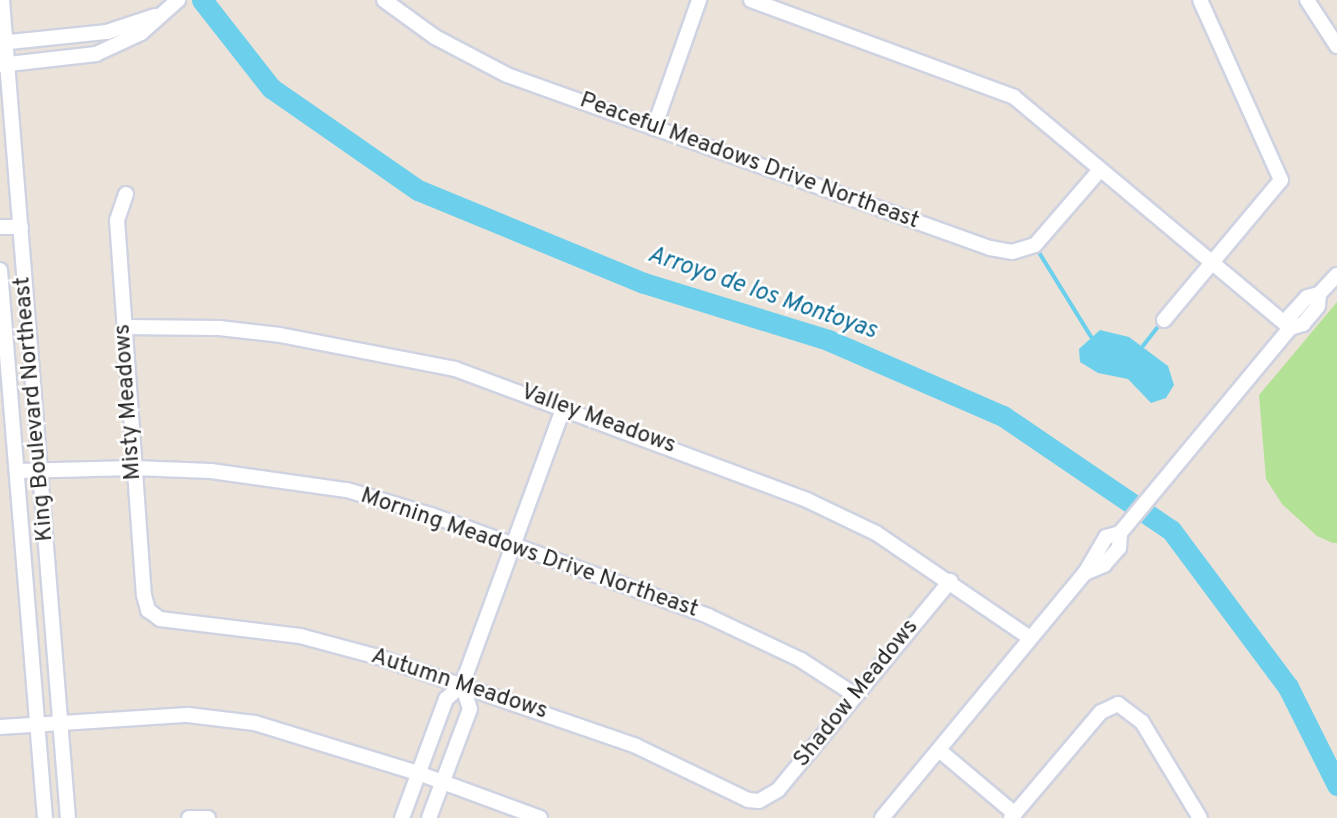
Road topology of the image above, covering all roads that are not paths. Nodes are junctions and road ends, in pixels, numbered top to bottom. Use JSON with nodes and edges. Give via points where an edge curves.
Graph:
{"nodes":[{"id":1,"x":2,"y":0,"type":"edge"},
{"id":2,"x":384,"y":0,"type":"edge"},
{"id":3,"x":699,"y":0,"type":"edge"},
{"id":4,"x":751,"y":0,"type":"edge"},
{"id":5,"x":1200,"y":0,"type":"edge"},
{"id":6,"x":1307,"y":0,"type":"edge"},
{"id":7,"x":167,"y":8,"type":"edge"},
{"id":8,"x":3,"y":43,"type":"edge"},
{"id":9,"x":1337,"y":46,"type":"edge"},
{"id":10,"x":4,"y":65,"type":"edge"},
{"id":11,"x":654,"y":128,"type":"junction"},
{"id":12,"x":1100,"y":170,"type":"junction"},
{"id":13,"x":126,"y":194,"type":"dead end"},
{"id":14,"x":0,"y":227,"type":"edge"},
{"id":15,"x":21,"y":227,"type":"junction"},
{"id":16,"x":1212,"y":263,"type":"junction"},
{"id":17,"x":0,"y":271,"type":"edge"},
{"id":18,"x":1337,"y":275,"type":"edge"},
{"id":19,"x":1164,"y":320,"type":"dead end"},
{"id":20,"x":124,"y":327,"type":"junction"},
{"id":21,"x":1290,"y":328,"type":"junction"},
{"id":22,"x":564,"y":407,"type":"junction"},
{"id":23,"x":134,"y":467,"type":"junction"},
{"id":24,"x":16,"y":471,"type":"junction"},
{"id":25,"x":40,"y":472,"type":"junction"},
{"id":26,"x":514,"y":545,"type":"junction"},
{"id":27,"x":950,"y":581,"type":"junction"},
{"id":28,"x":148,"y":610,"type":"joint"},
{"id":29,"x":1030,"y":638,"type":"junction"},
{"id":30,"x":462,"y":685,"type":"junction"},
{"id":31,"x":855,"y":695,"type":"junction"},
{"id":32,"x":61,"y":723,"type":"junction"},
{"id":33,"x":37,"y":724,"type":"junction"},
{"id":34,"x":0,"y":727,"type":"edge"},
{"id":35,"x":939,"y":750,"type":"junction"},
{"id":36,"x":418,"y":773,"type":"junction"},
{"id":37,"x":441,"y":783,"type":"junction"},
{"id":38,"x":759,"y":801,"type":"joint"},
{"id":39,"x":1013,"y":816,"type":"edge"},
{"id":40,"x":45,"y":818,"type":"edge"},
{"id":41,"x":68,"y":818,"type":"edge"},
{"id":42,"x":189,"y":818,"type":"edge"},
{"id":43,"x":208,"y":818,"type":"edge"},
{"id":44,"x":402,"y":818,"type":"edge"},
{"id":45,"x":429,"y":818,"type":"edge"},
{"id":46,"x":540,"y":818,"type":"edge"},
{"id":47,"x":882,"y":818,"type":"edge"},
{"id":48,"x":1200,"y":818,"type":"edge"}],
"edges":[{"from":1,"to":8,"type":"street","name":"King Boulevard Northeast"},
{"from":2,"to":11,"type":"street","name":"Peaceful Meadows Drive Northeast","via":[[482,64]]},
{"from":3,"to":11,"type":"street"},
{"from":4,"to":12,"type":"street","via":[[1004,93],[1029,107]]},
{"from":5,"to":16,"type":"street","via":[[1281,180]]},
{"from":6,"to":9,"type":"street"},
{"from":7,"to":8,"type":"street","via":[[107,32]]},
{"from":7,"to":10,"type":"street","via":[[141,33],[96,54]]},
{"from":8,"to":10,"type":"street","name":"King Boulevard Northeast"},
{"from":10,"to":15,"type":"street","name":"King Boulevard Northeast"},
{"from":11,"to":12,"type":"street","name":"Peaceful Meadows Drive Northeast","via":[[1012,252],[1042,239]]},
{"from":12,"to":16,"type":"street"},
{"from":13,"to":20,"type":"street","name":"Misty Meadows","via":[[117,219]]},
{"from":14,"to":15,"type":"street"},
{"from":15,"to":25,"type":"street","name":"King Boulevard Northeast"},
{"from":16,"to":19,"type":"street"},
{"from":16,"to":21,"type":"street"},
{"from":17,"to":24,"type":"street","name":"King Boulevard Northeast"},
{"from":18,"to":21,"type":"street","via":[[1290,316]]},
{"from":20,"to":22,"type":"street","name":"Valley Meadows","via":[[219,328],[398,354]]},
{"from":20,"to":23,"type":"street","name":"Misty Meadows"},
{"from":21,"to":29,"type":"street","via":[[1122,530],[1119,548],[1104,565],[1085,573]]},
{"from":22,"to":26,"type":"street"},
{"from":22,"to":27,"type":"street","name":"Valley Meadows","via":[[807,500],[876,533]]},
{"from":23,"to":25,"type":"street","name":"Morning Meadows Drive Northeast"},
{"from":23,"to":26,"type":"street","name":"Morning Meadows Drive Northeast","via":[[271,477],[347,490]]},
{"from":23,"to":28,"type":"street","name":"Misty Meadows"},
{"from":24,"to":25,"type":"street","name":"Morning Meadows Drive Northeast"},
{"from":24,"to":33,"type":"street","name":"King Boulevard Northeast"},
{"from":25,"to":32,"type":"street","name":"King Boulevard Northeast"},
{"from":26,"to":30,"type":"street"},
{"from":26,"to":31,"type":"street","name":"Morning Meadows Drive Northeast","via":[[721,622],[800,660]]},
{"from":27,"to":29,"type":"street","name":"Valley Meadows"},
{"from":27,"to":31,"type":"street","name":"Shadow Meadows"},
{"from":28,"to":30,"type":"street","name":"Autumn Meadows","via":[[160,619],[300,636]]},
{"from":29,"to":35,"type":"street"},
{"from":30,"to":36,"type":"street","via":[[446,699]]},
{"from":30,"to":37,"type":"street","via":[[470,709]]},
{"from":30,"to":38,"type":"street","name":"Autumn Meadows","via":[[636,746],[748,800]]},
{"from":31,"to":38,"type":"street","name":"Shadow Meadows","via":[[778,790]]},
{"from":32,"to":33,"type":"street"},
{"from":32,"to":36,"type":"street","via":[[188,715],[255,723]]},
{"from":32,"to":41,"type":"street","name":"King Boulevard Northeast"},
{"from":33,"to":34,"type":"street"},
{"from":33,"to":40,"type":"street","name":"King Boulevard Northeast"},
{"from":35,"to":39,"type":"street"},
{"from":35,"to":47,"type":"street"},
{"from":36,"to":37,"type":"street"},
{"from":36,"to":44,"type":"street"},
{"from":37,"to":45,"type":"street"},
{"from":37,"to":46,"type":"street"},
{"from":39,"to":48,"type":"street","via":[[1101,712],[1118,704],[1142,722]]},
{"from":42,"to":43,"type":"street"}]}
